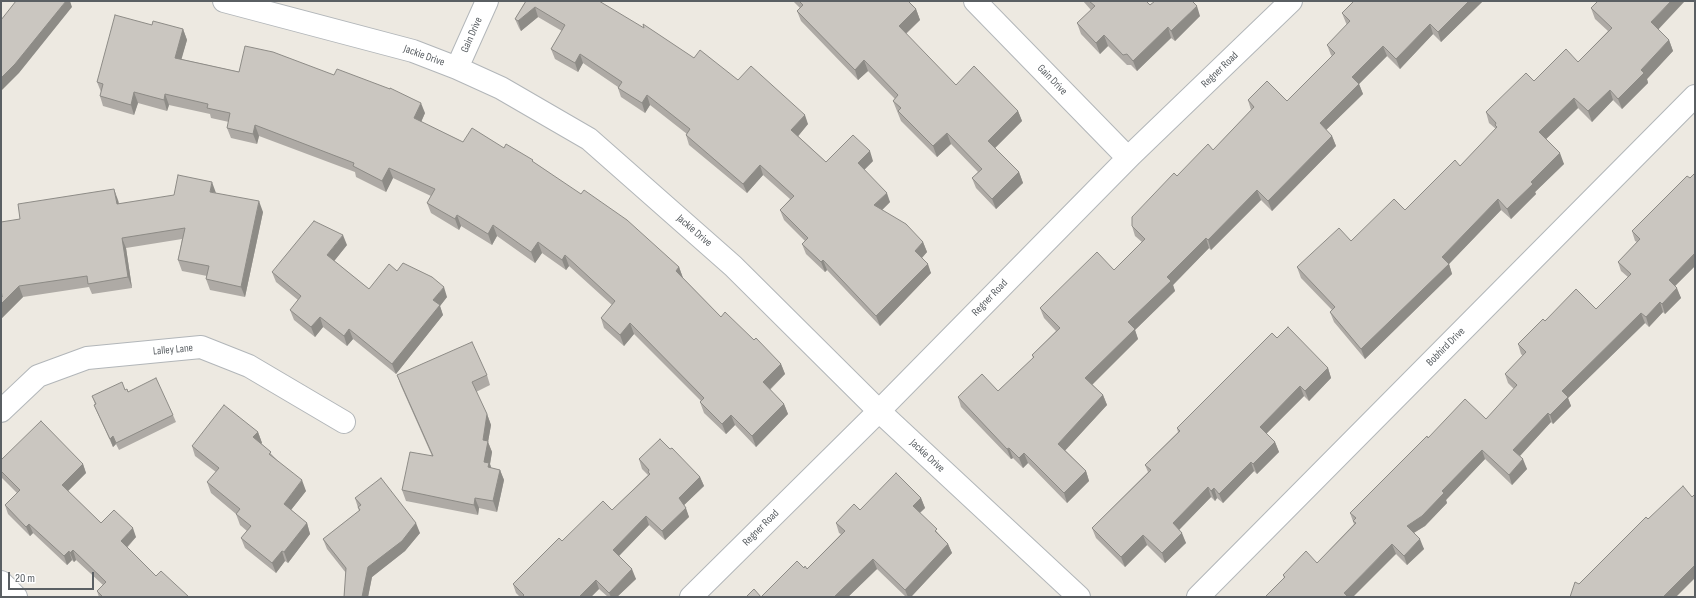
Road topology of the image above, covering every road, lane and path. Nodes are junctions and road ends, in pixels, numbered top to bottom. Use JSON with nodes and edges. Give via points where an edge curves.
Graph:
{"nodes":[{"id":1,"x":224,"y":1,"type":"edge"},
{"id":2,"x":487,"y":1,"type":"edge"},
{"id":3,"x":975,"y":1,"type":"edge"},
{"id":4,"x":1291,"y":1,"type":"edge"},
{"id":5,"x":457,"y":68,"type":"junction"},
{"id":6,"x":1695,"y":96,"type":"edge"},
{"id":7,"x":1128,"y":158,"type":"junction"},
{"id":8,"x":1,"y":411,"type":"edge"},
{"id":9,"x":879,"y":411,"type":"junction"},
{"id":10,"x":344,"y":422,"type":"dead end"},
{"id":11,"x":1,"y":582,"type":"edge"},
{"id":12,"x":16,"y":597,"type":"edge"},
{"id":13,"x":691,"y":597,"type":"edge"},
{"id":14,"x":1079,"y":597,"type":"edge"},
{"id":15,"x":1198,"y":597,"type":"edge"}],
"edges":[{"from":1,"to":5,"type":"street","name":"Jackie Drive","via":[[413,51]]},
{"from":2,"to":5,"type":"street","name":"Gain Drive"},
{"from":3,"to":7,"type":"street","name":"Gain Drive"},
{"from":4,"to":7,"type":"street","name":"Regner Road"},
{"from":5,"to":9,"type":"street","name":"Jackie Drive","via":[[501,88],[589,139],[733,266]]},
{"from":6,"to":15,"type":"street","name":"Bobhird Drive"},
{"from":7,"to":9,"type":"street","name":"Regner Road"},
{"from":8,"to":10,"type":"street","name":"Lalley Lane","via":[[38,376],[87,358],[201,347],[249,366]]},
{"from":9,"to":13,"type":"street","name":"Regner Road"},
{"from":9,"to":14,"type":"street","name":"Jackie Drive"},
{"from":11,"to":12,"type":"street"}]}
